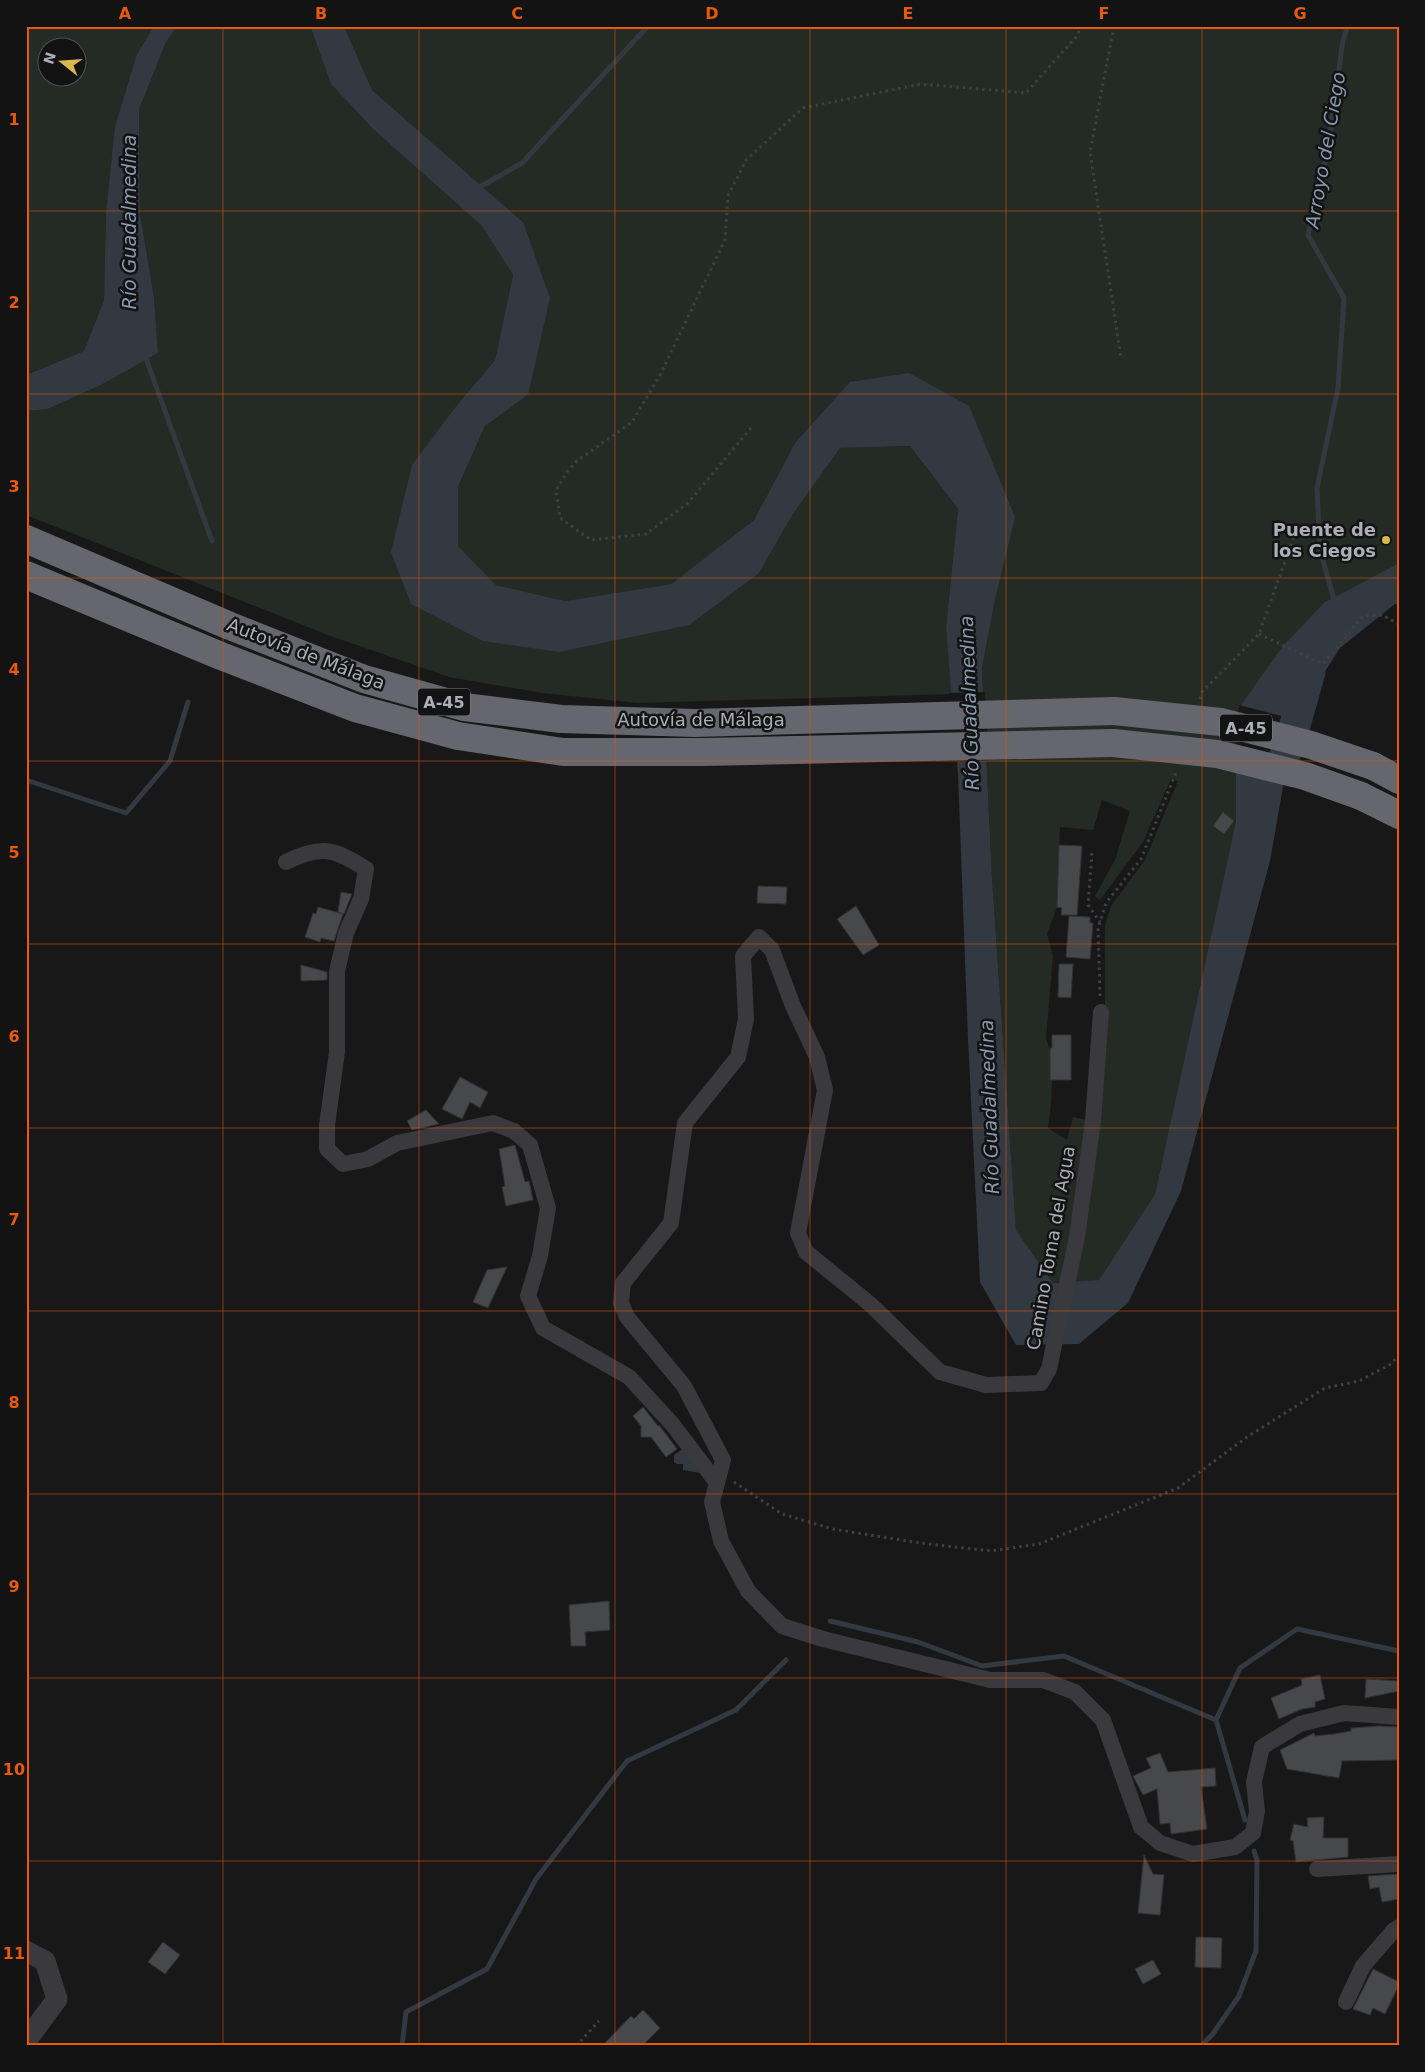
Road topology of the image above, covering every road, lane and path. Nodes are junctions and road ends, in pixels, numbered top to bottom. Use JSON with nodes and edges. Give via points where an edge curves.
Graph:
{"nodes":[{"id":1,"x":1082,"y":26,"type":"edge"},
{"id":2,"x":1114,"y":26,"type":"edge"},
{"id":3,"x":1121,"y":358,"type":"dead end"},
{"id":4,"x":751,"y":428,"type":"dead end"},
{"id":5,"x":1296,"y":533,"type":"dead end"},
{"id":6,"x":26,"y":539,"type":"edge"},
{"id":7,"x":26,"y":575,"type":"edge"},
{"id":8,"x":1399,"y":624,"type":"edge"},
{"id":9,"x":1259,"y":634,"type":"junction"},
{"id":10,"x":1199,"y":701,"type":"dead end"},
{"id":11,"x":1178,"y":766,"type":"dead end"},
{"id":12,"x":1399,"y":780,"type":"edge"},
{"id":13,"x":1399,"y":815,"type":"edge"},
{"id":14,"x":1092,"y":853,"type":"dead end"},
{"id":15,"x":286,"y":862,"type":"dead end"},
{"id":16,"x":1100,"y":922,"type":"junction"},
{"id":17,"x":1101,"y":1012,"type":"joint"},
{"id":18,"x":1399,"y":1355,"type":"edge"},
{"id":19,"x":718,"y":1483,"type":"junction"},
{"id":20,"x":1399,"y":1717,"type":"edge"},
{"id":21,"x":1399,"y":1864,"type":"edge"},
{"id":22,"x":1316,"y":1869,"type":"dead end"},
{"id":23,"x":1399,"y":1927,"type":"edge"},
{"id":24,"x":26,"y":1951,"type":"edge"},
{"id":25,"x":1346,"y":2002,"type":"dead end"},
{"id":26,"x":599,"y":2021,"type":"dead end"},
{"id":27,"x":26,"y":2041,"type":"edge"},
{"id":28,"x":576,"y":2046,"type":"edge"}],
"edges":[{"from":1,"to":4,"type":"path","via":[[1076,37],[1026,92],[921,84],[803,108],[746,160],[728,196],[725,240],[660,375],[632,422],[566,472],[556,490],[560,518],[591,540],[646,534],[688,503]]},
{"from":2,"to":3,"type":"path","via":[[1090,152]]},
{"from":5,"to":9,"type":"path"},
{"from":6,"to":12,"type":"highway","name":"Autovía de Málaga","number":"A-45","bridge":true,"via":[[364,679],[464,707],[561,719],[695,723],[1114,711],[1221,722],[1311,745],[1373,766]]},
{"from":7,"to":13,"type":"highway","name":"Autovía de Málaga","number":"A-45","bridge":true,"via":[[355,708],[458,736],[563,752],[1113,743],[1217,754],[1305,776],[1361,796]]},
{"from":8,"to":9,"type":"path","via":[[1382,615],[1363,616],[1323,664]]},
{"from":9,"to":10,"type":"path","via":[[1202,692]]},
{"from":11,"to":16,"type":"path","via":[[1141,859],[1106,903]]},
{"from":14,"to":16,"type":"path","via":[[1088,905]]},
{"from":15,"to":19,"type":"street","via":[[318,849],[346,856],[366,870],[361,899],[346,933],[337,970],[337,1052],[327,1149],[344,1164],[368,1160],[397,1143],[493,1123],[514,1131],[530,1145],[548,1208],[540,1256],[528,1296],[543,1328],[629,1377],[673,1425]]},
{"from":16,"to":17,"type":"path"},
{"from":17,"to":19,"type":"street","name":"Camino Toma del Agua","via":[[1093,1121],[1077,1237],[1049,1369],[1042,1383],[986,1385],[940,1372],[870,1304],[806,1252],[798,1233],[824,1090],[817,1057],[772,950],[759,937],[743,956],[746,1019],[738,1057],[685,1123],[671,1223],[623,1283],[621,1302],[627,1317],[684,1386],[723,1460]]},
{"from":18,"to":19,"type":"path","via":[[1391,1364],[1359,1381],[1325,1388],[1247,1438],[1178,1488],[1039,1544],[991,1551],[834,1529],[782,1514],[733,1480]]},
{"from":19,"to":20,"type":"street","via":[[712,1502],[721,1541],[748,1591],[782,1626],[990,1680],[1043,1680],[1075,1692],[1103,1720],[1141,1827],[1160,1843],[1193,1854],[1234,1847],[1253,1833],[1257,1811],[1254,1782],[1262,1747],[1300,1724],[1344,1713]]},
{"from":21,"to":22,"type":"street"},
{"from":23,"to":25,"type":"street","via":[[1363,1966]]},
{"from":24,"to":27,"type":"street","via":[[45,1962],[57,1999]]},
{"from":26,"to":28,"type":"path"}]}
